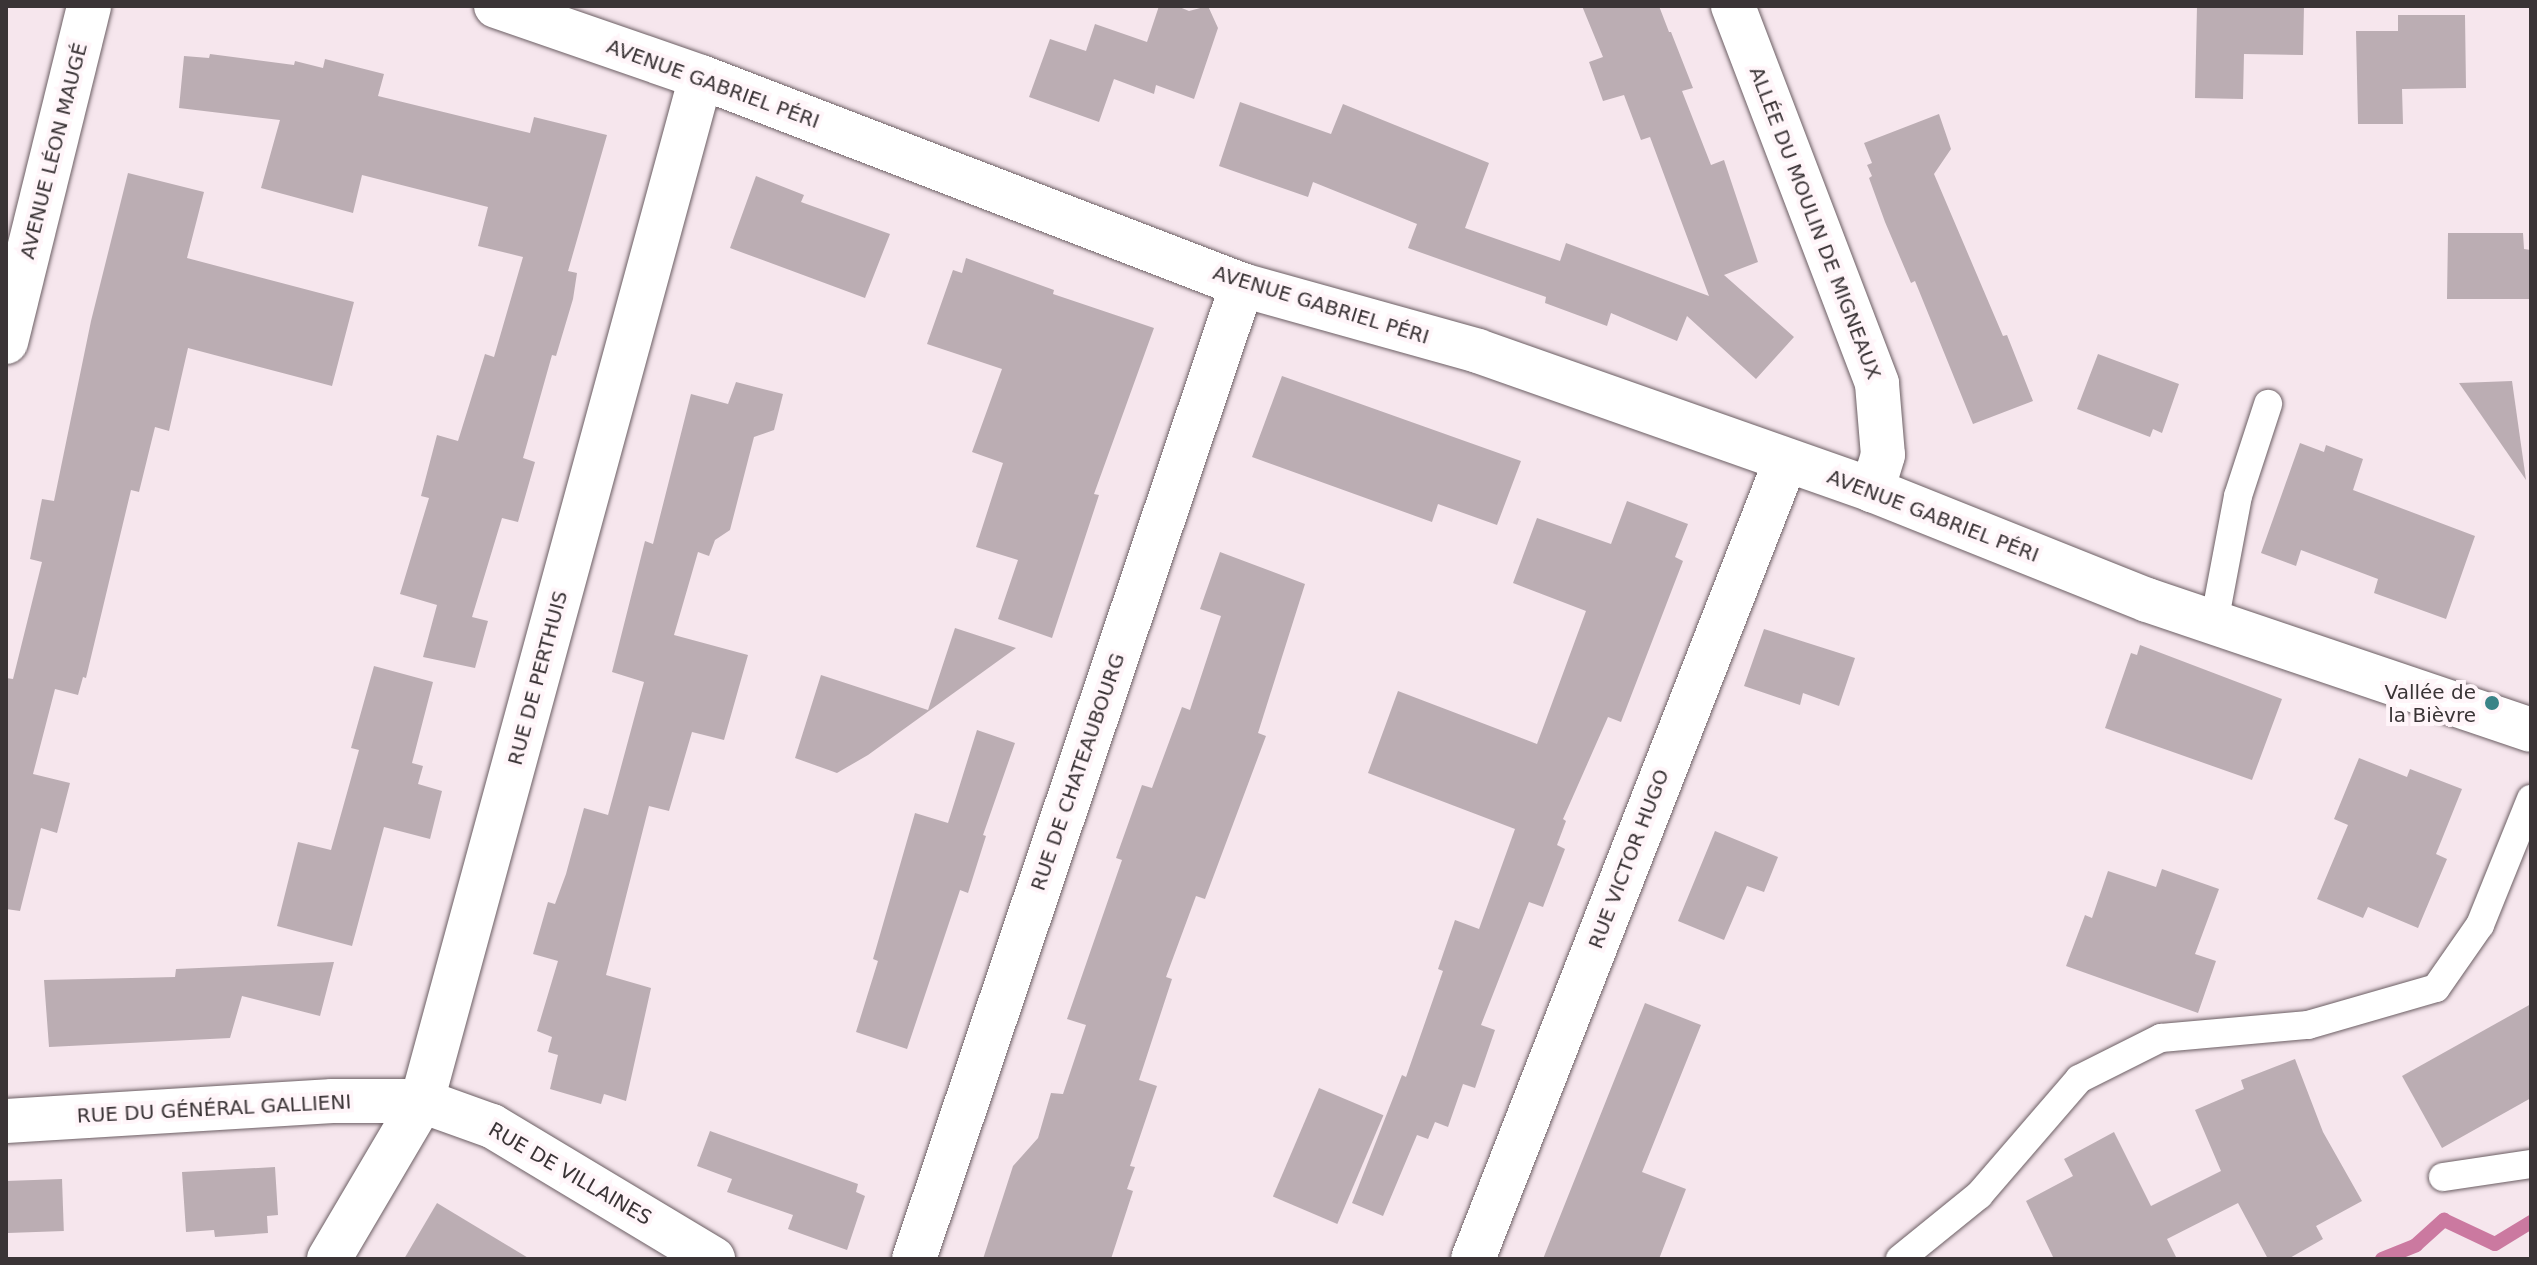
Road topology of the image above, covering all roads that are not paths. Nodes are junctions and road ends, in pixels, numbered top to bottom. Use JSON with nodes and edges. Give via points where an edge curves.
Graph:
{"nodes":[{"id":1,"x":89,"y":6,"type":"edge"},
{"id":2,"x":496,"y":6,"type":"edge"},
{"id":3,"x":1733,"y":6,"type":"edge"},
{"id":4,"x":701,"y":77,"type":"junction"},
{"id":5,"x":1242,"y":285,"type":"junction"},
{"id":6,"x":6,"y":342,"type":"edge"},
{"id":7,"x":2268,"y":404,"type":"dead end"},
{"id":8,"x":1786,"y":460,"type":"junction"},
{"id":9,"x":1872,"y":490,"type":"junction"},
{"id":10,"x":2214,"y":623,"type":"junction"},
{"id":11,"x":2531,"y":730,"type":"edge"},
{"id":12,"x":2531,"y":799,"type":"edge"},
{"id":13,"x":422,"y":1101,"type":"junction"},
{"id":14,"x":6,"y":1121,"type":"edge"},
{"id":15,"x":2531,"y":1164,"type":"edge"},
{"id":16,"x":2443,"y":1177,"type":"dead end"},
{"id":17,"x":329,"y":1259,"type":"edge"},
{"id":18,"x":713,"y":1259,"type":"edge"},
{"id":19,"x":914,"y":1259,"type":"edge"},
{"id":20,"x":1473,"y":1259,"type":"edge"},
{"id":21,"x":1900,"y":1259,"type":"edge"}],
"edges":[{"from":1,"to":6,"type":"street","name":"AVENUE LÉON MAUGÉ"},
{"from":2,"to":4,"type":"street","name":"AVENUE GABRIEL PÉRI"},
{"from":3,"to":9,"type":"street","name":"ALLÉE DU MOULIN DE MIGNEAUX","via":[[1877,384],[1883,455]]},
{"from":4,"to":5,"type":"street","name":"AVENUE GABRIEL PÉRI"},
{"from":4,"to":13,"type":"street","name":"RUE DE PERTHUIS"},
{"from":5,"to":8,"type":"street","name":"AVENUE GABRIEL PÉRI","via":[[1478,351]]},
{"from":5,"to":19,"type":"street","name":"RUE DE CHATEAUBOURG"},
{"from":7,"to":10,"type":"lane","via":[[2238,496]]},
{"from":8,"to":9,"type":"street","name":"AVENUE GABRIEL PÉRI"},
{"from":8,"to":20,"type":"street","name":"RUE VICTOR HUGO"},
{"from":9,"to":10,"type":"street","name":"AVENUE GABRIEL PÉRI"},
{"from":10,"to":11,"type":"street","name":"AVENUE GABRIEL PÉRI"},
{"from":12,"to":21,"type":"lane","via":[[2480,925],[2436,988],[2308,1025],[2161,1038],[2079,1079],[1979,1195]]},
{"from":13,"to":14,"type":"street","name":"RUE DU GÉNÉRAL GALLIENI","via":[[332,1101]]},
{"from":13,"to":17,"type":"street","name":"RUE DE PERTHUIS"},
{"from":13,"to":18,"type":"street","name":"RUE DE VILLAINES","via":[[492,1126]]},
{"from":15,"to":16,"type":"lane"}]}
